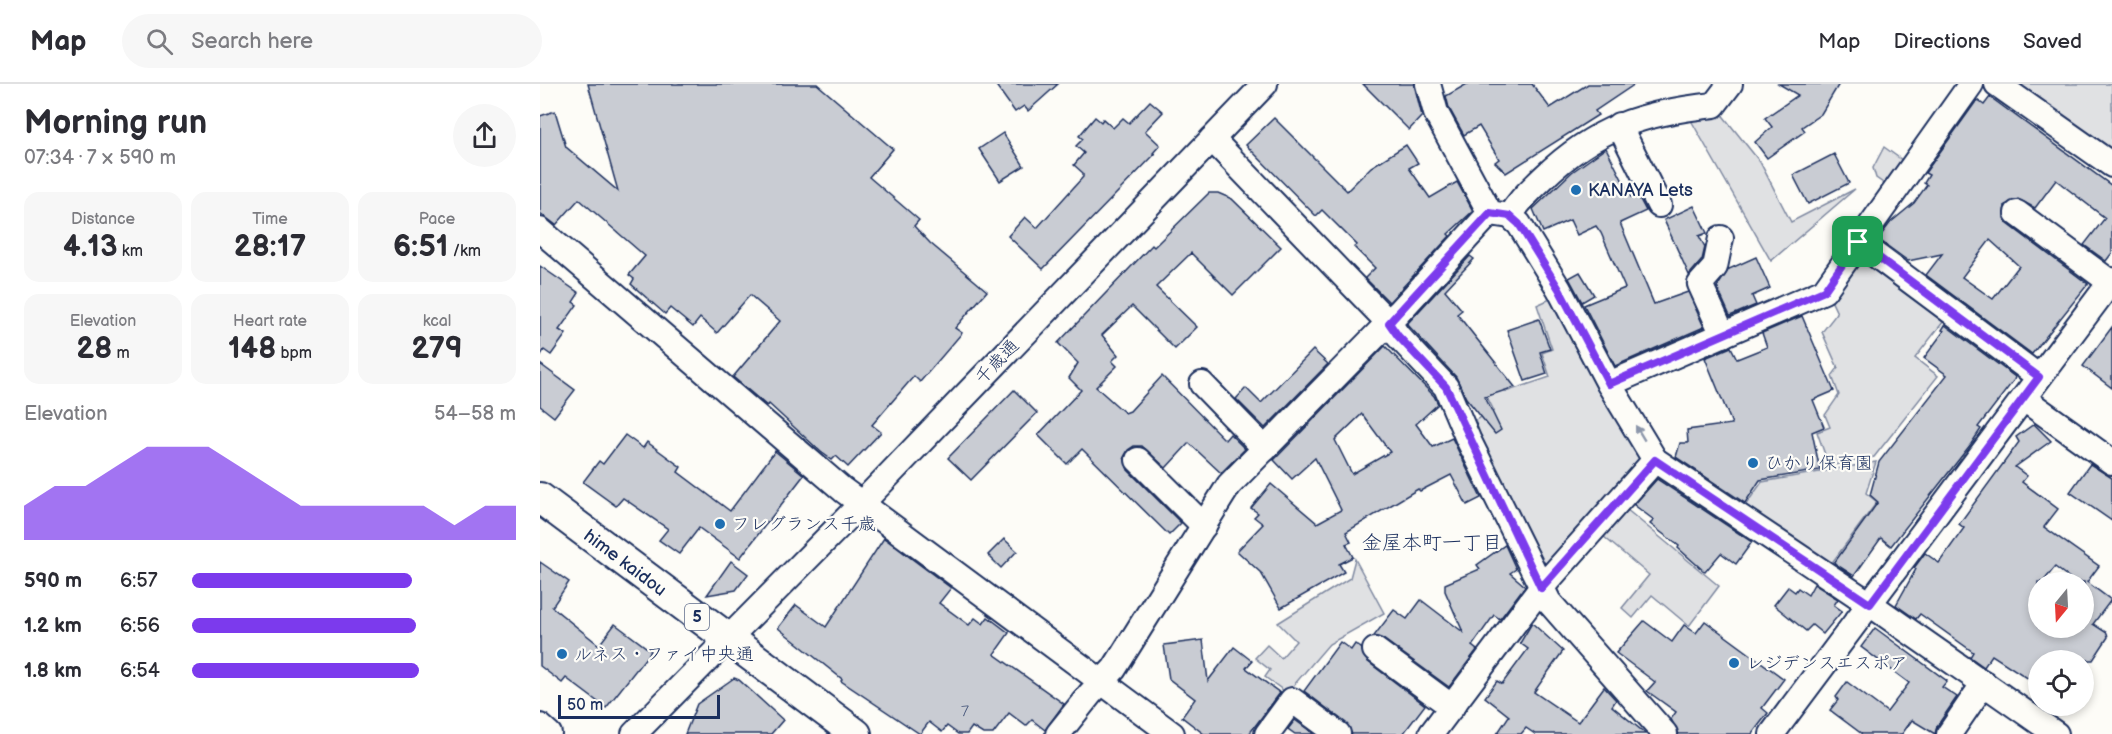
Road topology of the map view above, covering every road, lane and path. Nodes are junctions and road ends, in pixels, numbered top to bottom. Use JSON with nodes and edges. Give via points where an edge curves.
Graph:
{"nodes":[{"id":1,"x":1428,"y":84,"type":"edge"},
{"id":2,"x":1730,"y":84,"type":"edge"},
{"id":3,"x":1971,"y":84,"type":"edge"},
{"id":4,"x":1997,"y":84,"type":"edge"},
{"id":5,"x":1258,"y":87,"type":"edge"},
{"id":6,"x":1619,"y":125,"type":"junction"},
{"id":7,"x":1212,"y":139,"type":"junction"},
{"id":8,"x":2112,"y":165,"type":"edge"},
{"id":9,"x":1659,"y":205,"type":"dead end"},
{"id":10,"x":2017,"y":213,"type":"dead end"},
{"id":11,"x":1500,"y":215,"type":"junction"},
{"id":12,"x":540,"y":230,"type":"edge"},
{"id":13,"x":1721,"y":238,"type":"dead end"},
{"id":14,"x":1858,"y":242,"type":"junction"},
{"id":15,"x":2111,"y":281,"type":"edge"},
{"id":16,"x":1389,"y":323,"type":"junction"},
{"id":17,"x":1723,"y":335,"type":"junction"},
{"id":18,"x":2039,"y":377,"type":"junction"},
{"id":19,"x":1202,"y":384,"type":"dead end"},
{"id":20,"x":1609,"y":384,"type":"junction"},
{"id":21,"x":2024,"y":399,"type":"junction"},
{"id":22,"x":1265,"y":449,"type":"junction"},
{"id":23,"x":1138,"y":460,"type":"dead end"},
{"id":24,"x":1655,"y":460,"type":"junction"},
{"id":25,"x":2112,"y":462,"type":"edge"},
{"id":26,"x":540,"y":498,"type":"edge"},
{"id":27,"x":861,"y":504,"type":"junction"},
{"id":28,"x":1204,"y":526,"type":"junction"},
{"id":29,"x":1541,"y":588,"type":"junction"},
{"id":30,"x":1870,"y":604,"type":"junction"},
{"id":31,"x":728,"y":639,"type":"junction"},
{"id":32,"x":1375,"y":650,"type":"dead end"},
{"id":33,"x":1102,"y":683,"type":"junction"},
{"id":34,"x":1984,"y":683,"type":"junction"},
{"id":35,"x":1452,"y":707,"type":"junction"},
{"id":36,"x":540,"y":726,"type":"edge"},
{"id":37,"x":549,"y":734,"type":"edge"},
{"id":38,"x":634,"y":734,"type":"edge"},
{"id":39,"x":855,"y":734,"type":"edge"},
{"id":40,"x":1058,"y":734,"type":"edge"},
{"id":41,"x":1172,"y":734,"type":"edge"},
{"id":42,"x":1267,"y":734,"type":"edge"},
{"id":43,"x":1338,"y":734,"type":"edge"},
{"id":44,"x":1431,"y":734,"type":"edge"},
{"id":45,"x":1665,"y":734,"type":"edge"},
{"id":46,"x":1772,"y":734,"type":"edge"},
{"id":47,"x":1949,"y":734,"type":"edge"},
{"id":48,"x":2056,"y":734,"type":"edge"}],
"edges":[{"from":1,"to":11,"type":"street","via":[[1436,113]]},
{"from":2,"to":6,"type":"street","via":[[1714,105],[1665,110]]},
{"from":3,"to":14,"type":"street"},
{"from":4,"to":8,"type":"street"},
{"from":5,"to":7,"type":"street","name":"千歳通"},
{"from":6,"to":9,"type":"street"},
{"from":6,"to":11,"type":"street","via":[[1566,156]]},
{"from":7,"to":16,"type":"street"},
{"from":7,"to":27,"type":"street","name":"千歳通"},
{"from":10,"to":15,"type":"street"},
{"from":11,"to":16,"type":"street"},
{"from":11,"to":20,"type":"street","via":[[1519,224]]},
{"from":12,"to":27,"type":"street"},
{"from":13,"to":17,"type":"street","via":[[1716,264],[1700,284]]},
{"from":14,"to":17,"type":"street","via":[[1824,291]]},
{"from":14,"to":18,"type":"street"},
{"from":15,"to":18,"type":"street"},
{"from":16,"to":22,"type":"street"},
{"from":16,"to":29,"type":"street","via":[[1446,387]]},
{"from":17,"to":20,"type":"street"},
{"from":18,"to":21,"type":"street"},
{"from":19,"to":22,"type":"street"},
{"from":24,"to":20,"type":"street","one_way":true},
{"from":21,"to":25,"type":"street"},
{"from":21,"to":30,"type":"street"},
{"from":22,"to":28,"type":"street","via":[[1229,485]]},
{"from":23,"to":28,"type":"street"},
{"from":24,"to":29,"type":"street"},
{"from":24,"to":30,"type":"street"},
{"from":26,"to":31,"type":"main road","name":"hime kaidou","number":"5"},
{"from":27,"to":31,"type":"street","name":"千歳通"},
{"from":27,"to":33,"type":"street"},
{"from":28,"to":33,"type":"street"},
{"from":29,"to":35,"type":"street"},
{"from":29,"to":45,"type":"street"},
{"from":30,"to":34,"type":"street"},
{"from":30,"to":46,"type":"street"},
{"from":31,"to":38,"type":"street","name":"千歳通"},
{"from":31,"to":39,"type":"main road","name":"hime kaidou","number":"5"},
{"from":32,"to":35,"type":"street"},
{"from":33,"to":40,"type":"street"},
{"from":33,"to":41,"type":"street"},
{"from":34,"to":47,"type":"street"},
{"from":34,"to":48,"type":"street"},
{"from":35,"to":44,"type":"street"},
{"from":36,"to":37,"type":"street"},
{"from":42,"to":43,"type":"street","via":[[1292,700]]}]}
